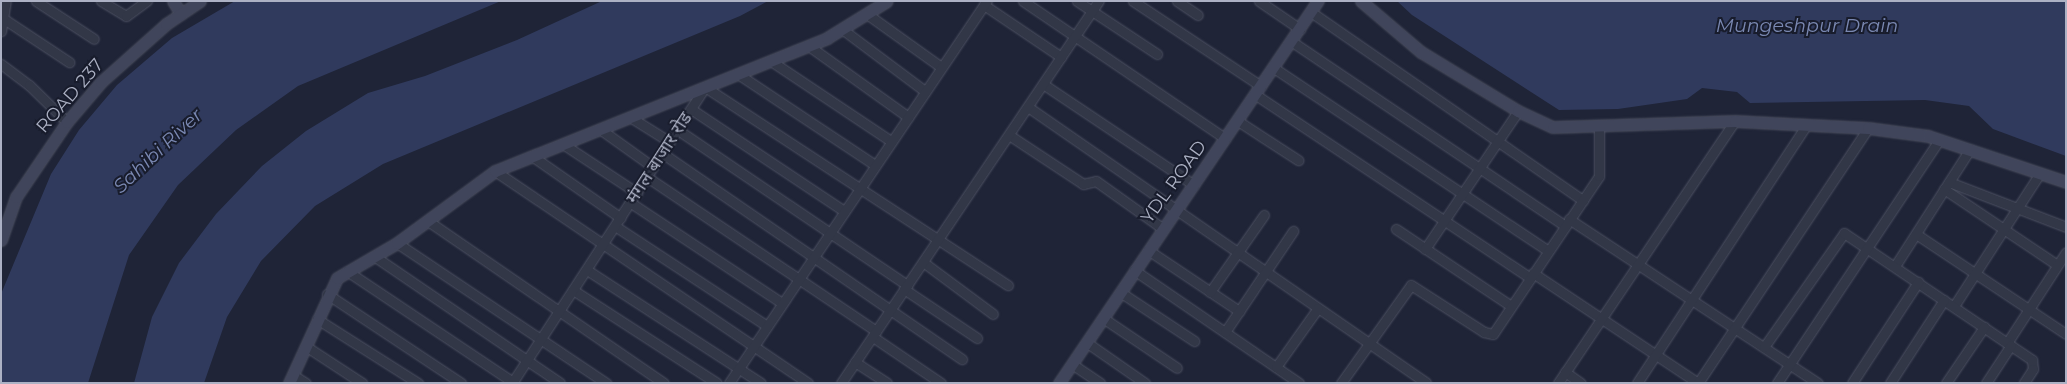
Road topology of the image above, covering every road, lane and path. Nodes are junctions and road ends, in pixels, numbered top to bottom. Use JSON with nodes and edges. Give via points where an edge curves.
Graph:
{"nodes":[{"id":1,"x":6,"y":1,"type":"edge"},
{"id":2,"x":36,"y":1,"type":"edge"},
{"id":3,"x":101,"y":1,"type":"edge"},
{"id":4,"x":147,"y":1,"type":"edge"},
{"id":5,"x":173,"y":1,"type":"edge"},
{"id":6,"x":200,"y":1,"type":"edge"},
{"id":7,"x":887,"y":1,"type":"edge"},
{"id":8,"x":1023,"y":1,"type":"edge"},
{"id":9,"x":1077,"y":1,"type":"edge"},
{"id":10,"x":1099,"y":1,"type":"edge"},
{"id":11,"x":1133,"y":1,"type":"edge"},
{"id":12,"x":1177,"y":1,"type":"edge"},
{"id":13,"x":1259,"y":1,"type":"edge"},
{"id":14,"x":1361,"y":1,"type":"edge"},
{"id":15,"x":985,"y":3,"type":"edge"},
{"id":16,"x":1315,"y":4,"type":"edge"},
{"id":17,"x":1092,"y":12,"type":"junction"},
{"id":18,"x":181,"y":14,"type":"junction"},
{"id":19,"x":867,"y":14,"type":"junction"},
{"id":20,"x":1198,"y":15,"type":"dead end"},
{"id":21,"x":2,"y":18,"type":"edge"},
{"id":22,"x":1300,"y":29,"type":"junction"},
{"id":23,"x":842,"y":30,"type":"junction"},
{"id":24,"x":1,"y":31,"type":"edge"},
{"id":25,"x":1076,"y":36,"type":"junction"},
{"id":26,"x":94,"y":39,"type":"dead end"},
{"id":27,"x":1291,"y":41,"type":"junction"},
{"id":28,"x":809,"y":46,"type":"junction"},
{"id":29,"x":1157,"y":54,"type":"dead end"},
{"id":30,"x":1061,"y":58,"type":"junction"},
{"id":31,"x":771,"y":61,"type":"junction"},
{"id":32,"x":69,"y":62,"type":"dead end"},
{"id":33,"x":1,"y":64,"type":"edge"},
{"id":34,"x":941,"y":67,"type":"junction"},
{"id":35,"x":1274,"y":68,"type":"junction"},
{"id":36,"x":738,"y":74,"type":"junction"},
{"id":37,"x":1043,"y":84,"type":"junction"},
{"id":38,"x":706,"y":87,"type":"junction"},
{"id":39,"x":1258,"y":90,"type":"junction"},
{"id":40,"x":925,"y":91,"type":"junction"},
{"id":41,"x":1028,"y":107,"type":"junction"},
{"id":42,"x":691,"y":109,"type":"junction"},
{"id":43,"x":1518,"y":111,"type":"junction"},
{"id":44,"x":908,"y":116,"type":"junction"},
{"id":45,"x":630,"y":117,"type":"junction"},
{"id":46,"x":1238,"y":121,"type":"junction"},
{"id":47,"x":1735,"y":121,"type":"junction"},
{"id":48,"x":67,"y":122,"type":"junction"},
{"id":49,"x":1807,"y":124,"type":"junction"},
{"id":50,"x":1600,"y":128,"type":"junction"},
{"id":51,"x":1868,"y":128,"type":"junction"},
{"id":52,"x":600,"y":129,"type":"junction"},
{"id":53,"x":678,"y":130,"type":"junction"},
{"id":54,"x":1009,"y":135,"type":"junction"},
{"id":55,"x":1226,"y":139,"type":"junction"},
{"id":56,"x":1940,"y":139,"type":"junction"},
{"id":57,"x":891,"y":141,"type":"junction"},
{"id":58,"x":670,"y":142,"type":"junction"},
{"id":59,"x":1498,"y":142,"type":"junction"},
{"id":60,"x":563,"y":144,"type":"junction"},
{"id":61,"x":1970,"y":149,"type":"junction"},
{"id":62,"x":662,"y":153,"type":"junction"},
{"id":63,"x":532,"y":156,"type":"junction"},
{"id":64,"x":1298,"y":160,"type":"dead end"},
{"id":65,"x":875,"y":165,"type":"junction"},
{"id":66,"x":654,"y":167,"type":"junction"},
{"id":67,"x":1480,"y":170,"type":"junction"},
{"id":68,"x":494,"y":171,"type":"junction"},
{"id":69,"x":2040,"y":173,"type":"junction"},
{"id":70,"x":647,"y":177,"type":"junction"},
{"id":71,"x":2066,"y":182,"type":"edge"},
{"id":72,"x":1194,"y":185,"type":"junction"},
{"id":73,"x":1947,"y":186,"type":"junction"},
{"id":74,"x":860,"y":187,"type":"junction"},
{"id":75,"x":637,"y":193,"type":"junction"},
{"id":76,"x":1464,"y":195,"type":"junction"},
{"id":77,"x":1583,"y":200,"type":"junction"},
{"id":78,"x":630,"y":203,"type":"junction"},
{"id":79,"x":2018,"y":208,"type":"junction"},
{"id":80,"x":1174,"y":210,"type":"junction"},
{"id":81,"x":844,"y":211,"type":"junction"},
{"id":82,"x":1264,"y":215,"type":"dead end"},
{"id":83,"x":621,"y":218,"type":"junction"},
{"id":84,"x":428,"y":221,"type":"junction"},
{"id":85,"x":1445,"y":221,"type":"junction"},
{"id":86,"x":1567,"y":223,"type":"junction"},
{"id":87,"x":615,"y":226,"type":"junction"},
{"id":88,"x":2066,"y":227,"type":"edge"},
{"id":89,"x":1162,"y":228,"type":"junction"},
{"id":90,"x":1396,"y":229,"type":"dead end"},
{"id":91,"x":1293,"y":230,"type":"dead end"},
{"id":92,"x":2005,"y":230,"type":"junction"},
{"id":93,"x":830,"y":233,"type":"junction"},
{"id":94,"x":1916,"y":234,"type":"junction"},
{"id":95,"x":1,"y":240,"type":"edge"},
{"id":96,"x":938,"y":240,"type":"junction"},
{"id":97,"x":397,"y":243,"type":"junction"},
{"id":98,"x":603,"y":246,"type":"junction"},
{"id":99,"x":1869,"y":248,"type":"junction"},
{"id":100,"x":1425,"y":249,"type":"junction"},
{"id":101,"x":1148,"y":250,"type":"junction"},
{"id":102,"x":1548,"y":251,"type":"junction"},
{"id":103,"x":2066,"y":252,"type":"edge"},
{"id":104,"x":1238,"y":253,"type":"junction"},
{"id":105,"x":374,"y":256,"type":"junction"},
{"id":106,"x":814,"y":257,"type":"junction"},
{"id":107,"x":923,"y":262,"type":"junction"},
{"id":108,"x":1639,"y":263,"type":"junction"},
{"id":109,"x":2057,"y":265,"type":"junction"},
{"id":110,"x":1895,"y":266,"type":"junction"},
{"id":111,"x":587,"y":270,"type":"junction"},
{"id":112,"x":1134,"y":270,"type":"junction"},
{"id":113,"x":347,"y":271,"type":"junction"},
{"id":114,"x":1266,"y":271,"type":"junction"},
{"id":115,"x":1976,"y":274,"type":"junction"},
{"id":116,"x":1532,"y":276,"type":"junction"},
{"id":117,"x":798,"y":280,"type":"junction"},
{"id":118,"x":1918,"y":282,"type":"junction"},
{"id":119,"x":1008,"y":285,"type":"dead end"},
{"id":120,"x":906,"y":287,"type":"junction"},
{"id":121,"x":573,"y":290,"type":"junction"},
{"id":122,"x":1120,"y":292,"type":"junction"},
{"id":123,"x":1210,"y":292,"type":"junction"},
{"id":124,"x":327,"y":294,"type":"junction"},
{"id":125,"x":1692,"y":298,"type":"junction"},
{"id":126,"x":1944,"y":300,"type":"junction"},
{"id":127,"x":782,"y":303,"type":"junction"},
{"id":128,"x":1511,"y":306,"type":"junction"},
{"id":129,"x":1954,"y":306,"type":"junction"},
{"id":130,"x":1318,"y":308,"type":"junction"},
{"id":131,"x":2029,"y":309,"type":"junction"},
{"id":132,"x":890,"y":310,"type":"junction"},
{"id":133,"x":1239,"y":311,"type":"junction"},
{"id":134,"x":558,"y":312,"type":"junction"},
{"id":135,"x":993,"y":314,"type":"dead end"},
{"id":136,"x":1103,"y":318,"type":"junction"},
{"id":137,"x":317,"y":319,"type":"junction"},
{"id":138,"x":1602,"y":319,"type":"junction"},
{"id":139,"x":767,"y":326,"type":"junction"},
{"id":140,"x":1735,"y":327,"type":"junction"},
{"id":141,"x":1984,"y":327,"type":"junction"},
{"id":142,"x":1225,"y":332,"type":"junction"},
{"id":143,"x":874,"y":334,"type":"junction"},
{"id":144,"x":2066,"y":334,"type":"edge"},
{"id":145,"x":977,"y":338,"type":"dead end"},
{"id":146,"x":540,"y":340,"type":"junction"},
{"id":147,"x":1194,"y":341,"type":"dead end"},
{"id":148,"x":1086,"y":342,"type":"junction"},
{"id":149,"x":1370,"y":344,"type":"junction"},
{"id":150,"x":2009,"y":344,"type":"junction"},
{"id":151,"x":754,"y":346,"type":"junction"},
{"id":152,"x":307,"y":347,"type":"junction"},
{"id":153,"x":1764,"y":347,"type":"junction"},
{"id":154,"x":1655,"y":355,"type":"junction"},
{"id":155,"x":962,"y":359,"type":"dead end"},
{"id":156,"x":526,"y":361,"type":"junction"},
{"id":157,"x":855,"y":362,"type":"junction"},
{"id":158,"x":1072,"y":364,"type":"junction"},
{"id":159,"x":1790,"y":364,"type":"junction"},
{"id":160,"x":1276,"y":367,"type":"junction"},
{"id":161,"x":739,"y":368,"type":"junction"},
{"id":162,"x":1177,"y":368,"type":"dead end"},
{"id":163,"x":1565,"y":372,"type":"junction"},
{"id":164,"x":291,"y":379,"type":"edge"},
{"id":165,"x":513,"y":382,"type":"edge"},
{"id":166,"x":1817,"y":382,"type":"edge"},
{"id":167,"x":306,"y":383,"type":"edge"},
{"id":168,"x":362,"y":383,"type":"edge"},
{"id":169,"x":418,"y":383,"type":"edge"},
{"id":170,"x":461,"y":383,"type":"edge"},
{"id":171,"x":560,"y":383,"type":"edge"},
{"id":172,"x":606,"y":383,"type":"edge"},
{"id":173,"x":664,"y":383,"type":"edge"},
{"id":174,"x":717,"y":383,"type":"edge"},
{"id":175,"x":729,"y":383,"type":"edge"},
{"id":176,"x":760,"y":383,"type":"edge"},
{"id":177,"x":808,"y":383,"type":"edge"},
{"id":178,"x":841,"y":383,"type":"edge"},
{"id":179,"x":886,"y":383,"type":"edge"},
{"id":180,"x":942,"y":383,"type":"edge"},
{"id":181,"x":1059,"y":383,"type":"edge"},
{"id":182,"x":1100,"y":383,"type":"edge"},
{"id":183,"x":1145,"y":383,"type":"edge"},
{"id":184,"x":1299,"y":383,"type":"edge"},
{"id":185,"x":1341,"y":383,"type":"edge"},
{"id":186,"x":1426,"y":383,"type":"edge"},
{"id":187,"x":1558,"y":383,"type":"edge"},
{"id":188,"x":1581,"y":383,"type":"edge"},
{"id":189,"x":1636,"y":383,"type":"edge"},
{"id":190,"x":1698,"y":383,"type":"edge"},
{"id":191,"x":1777,"y":383,"type":"edge"},
{"id":192,"x":1852,"y":383,"type":"edge"},
{"id":193,"x":1890,"y":383,"type":"edge"},
{"id":194,"x":1946,"y":383,"type":"edge"},
{"id":195,"x":1986,"y":383,"type":"edge"},
{"id":196,"x":2024,"y":383,"type":"edge"}],
"edges":[{"from":1,"to":21,"type":"street"},
{"from":2,"to":26,"type":"street"},
{"from":3,"to":4,"type":"street","via":[[126,16]]},
{"from":5,"to":18,"type":"street"},
{"from":6,"to":18,"type":"street","name":"ROAD 237"},
{"from":7,"to":19,"type":"street"},
{"from":8,"to":25,"type":"street"},
{"from":9,"to":17,"type":"street"},
{"from":10,"to":17,"type":"street"},
{"from":11,"to":39,"type":"street"},
{"from":12,"to":20,"type":"street"},
{"from":13,"to":22,"type":"street"},
{"from":14,"to":43,"type":"street","via":[[1421,52]]},
{"from":15,"to":30,"type":"street"},
{"from":15,"to":34,"type":"street"},
{"from":16,"to":22,"type":"street","name":"YDL ROAD"},
{"from":16,"to":59,"type":"street"},
{"from":17,"to":25,"type":"street"},
{"from":17,"to":29,"type":"street"},
{"from":18,"to":48,"type":"street","name":"ROAD 237","via":[[101,82]]},
{"from":19,"to":23,"type":"street"},
{"from":19,"to":34,"type":"street"},
{"from":21,"to":24,"type":"street"},
{"from":21,"to":32,"type":"street"},
{"from":22,"to":27,"type":"street","name":"YDL ROAD"},
{"from":23,"to":28,"type":"street"},
{"from":23,"to":40,"type":"street"},
{"from":25,"to":30,"type":"street"},
{"from":25,"to":55,"type":"street"},
{"from":27,"to":35,"type":"street","name":"YDL ROAD"},
{"from":27,"to":67,"type":"street"},
{"from":28,"to":31,"type":"street"},
{"from":28,"to":44,"type":"street"},
{"from":30,"to":37,"type":"street"},
{"from":31,"to":36,"type":"street"},
{"from":31,"to":57,"type":"street"},
{"from":33,"to":48,"type":"street","via":[[29,85]]},
{"from":34,"to":40,"type":"street"},
{"from":35,"to":39,"type":"street","name":"YDL ROAD"},
{"from":35,"to":76,"type":"street"},
{"from":36,"to":38,"type":"street"},
{"from":36,"to":65,"type":"street"},
{"from":37,"to":41,"type":"street"},
{"from":37,"to":72,"type":"street"},
{"from":38,"to":42,"type":"street","name":"मंगल बाजार रोड"},
{"from":38,"to":45,"type":"street"},
{"from":38,"to":74,"type":"street"},
{"from":39,"to":46,"type":"street","name":"YDL ROAD"},
{"from":39,"to":85,"type":"street"},
{"from":40,"to":44,"type":"street"},
{"from":41,"to":54,"type":"street"},
{"from":41,"to":80,"type":"street"},
{"from":42,"to":53,"type":"street","name":"मंगल बाजार रोड"},
{"from":42,"to":81,"type":"street"},
{"from":43,"to":50,"type":"street","via":[[1558,128]]},
{"from":43,"to":59,"type":"street"},
{"from":44,"to":57,"type":"street"},
{"from":45,"to":52,"type":"street"},
{"from":45,"to":58,"type":"street"},
{"from":46,"to":55,"type":"street","name":"YDL ROAD"},
{"from":46,"to":64,"type":"street"},
{"from":47,"to":49,"type":"street"},
{"from":47,"to":50,"type":"street"},
{"from":47,"to":108,"type":"street"},
{"from":48,"to":95,"type":"street","name":"ROAD 237","via":[[16,197]]},
{"from":49,"to":51,"type":"street"},
{"from":49,"to":125,"type":"street"},
{"from":50,"to":77,"type":"street","via":[[1601,171]]},
{"from":51,"to":56,"type":"street"},
{"from":51,"to":140,"type":"street"},
{"from":52,"to":60,"type":"street"},
{"from":52,"to":66,"type":"street"},
{"from":53,"to":58,"type":"street","name":"मंगल बाजार रोड"},
{"from":53,"to":93,"type":"street"},
{"from":54,"to":89,"type":"street","via":[[1083,184],[1096,181]]},
{"from":54,"to":96,"type":"street"},
{"from":55,"to":72,"type":"street","name":"YDL ROAD"},
{"from":56,"to":61,"type":"street"},
{"from":56,"to":99,"type":"street"},
{"from":57,"to":65,"type":"street"},
{"from":58,"to":62,"type":"street","name":"मंगल बाजार रोड"},
{"from":59,"to":67,"type":"street"},
{"from":59,"to":77,"type":"street"},
{"from":60,"to":63,"type":"street"},
{"from":60,"to":75,"type":"street"},
{"from":61,"to":69,"type":"street"},
{"from":61,"to":73,"type":"street"},
{"from":62,"to":66,"type":"street","name":"मंगल बाजार रोड"},
{"from":62,"to":106,"type":"street"},
{"from":63,"to":68,"type":"street"},
{"from":63,"to":83,"type":"street"},
{"from":65,"to":74,"type":"street"},
{"from":66,"to":70,"type":"street","name":"मंगल बाजार रोड"},
{"from":67,"to":76,"type":"street"},
{"from":67,"to":86,"type":"street"},
{"from":68,"to":84,"type":"street"},
{"from":68,"to":98,"type":"street"},
{"from":69,"to":71,"type":"street"},
{"from":69,"to":79,"type":"street"},
{"from":70,"to":75,"type":"street","name":"मंगल बाजार रोड"},
{"from":70,"to":117,"type":"street"},
{"from":72,"to":80,"type":"street","name":"YDL ROAD"},
{"from":73,"to":79,"type":"street"},
{"from":73,"to":92,"type":"street"},
{"from":73,"to":94,"type":"street"},
{"from":74,"to":81,"type":"street"},
{"from":74,"to":96,"type":"street"},
{"from":75,"to":78,"type":"street","name":"मंगल बाजार रोड"},
{"from":76,"to":85,"type":"street"},
{"from":76,"to":102,"type":"street"},
{"from":77,"to":86,"type":"street"},
{"from":78,"to":83,"type":"street","name":"मंगल बाजार रोड"},
{"from":78,"to":127,"type":"street"},
{"from":79,"to":88,"type":"street"},
{"from":79,"to":92,"type":"street"},
{"from":80,"to":89,"type":"street","name":"YDL ROAD"},
{"from":80,"to":104,"type":"street"},
{"from":81,"to":93,"type":"street"},
{"from":82,"to":104,"type":"street"},
{"from":83,"to":87,"type":"street","name":"मंगल बाजार रोड"},
{"from":84,"to":97,"type":"street"},
{"from":84,"to":134,"type":"street"},
{"from":85,"to":100,"type":"street"},
{"from":85,"to":116,"type":"street"},
{"from":86,"to":102,"type":"street"},
{"from":86,"to":108,"type":"street"},
{"from":87,"to":98,"type":"street","name":"मंगल बाजार रोड"},
{"from":87,"to":139,"type":"street"},
{"from":89,"to":101,"type":"street","name":"YDL ROAD"},
{"from":90,"to":100,"type":"street"},
{"from":91,"to":114,"type":"street"},
{"from":92,"to":109,"type":"street"},
{"from":92,"to":115,"type":"street"},
{"from":93,"to":106,"type":"street"},
{"from":93,"to":120,"type":"street"},
{"from":94,"to":110,"type":"street"},
{"from":94,"to":115,"type":"street"},
{"from":96,"to":107,"type":"street"},
{"from":96,"to":119,"type":"street"},
{"from":97,"to":105,"type":"street"},
{"from":97,"to":146,"type":"street"},
{"from":98,"to":111,"type":"street","name":"मंगल बाजार रोड"},
{"from":98,"to":151,"type":"street"},
{"from":99,"to":110,"type":"street"},
{"from":99,"to":153,"type":"street","via":[[1844,233],[1839,236]]},
{"from":99,"to":159,"type":"street"},
{"from":100,"to":128,"type":"street"},
{"from":101,"to":112,"type":"street","name":"YDL ROAD"},
{"from":101,"to":123,"type":"street"},
{"from":102,"to":116,"type":"street"},
{"from":103,"to":109,"type":"street"},
{"from":104,"to":114,"type":"street"},
{"from":104,"to":123,"type":"street"},
{"from":105,"to":113,"type":"street"},
{"from":105,"to":156,"type":"street"},
{"from":106,"to":117,"type":"street"},
{"from":106,"to":132,"type":"street"},
{"from":107,"to":120,"type":"street"},
{"from":107,"to":135,"type":"street"},
{"from":108,"to":125,"type":"street"},
{"from":108,"to":138,"type":"street"},
{"from":109,"to":131,"type":"street"},
{"from":110,"to":118,"type":"street"},
{"from":111,"to":121,"type":"street","name":"मंगल बाजार रोड"},
{"from":111,"to":161,"type":"street"},
{"from":112,"to":122,"type":"street","name":"YDL ROAD"},
{"from":112,"to":142,"type":"street"},
{"from":113,"to":124,"type":"street","via":[[337,278]]},
{"from":113,"to":165,"type":"street"},
{"from":114,"to":130,"type":"street"},
{"from":114,"to":133,"type":"street"},
{"from":115,"to":129,"type":"street"},
{"from":115,"to":131,"type":"street"},
{"from":116,"to":128,"type":"street"},
{"from":116,"to":138,"type":"street"},
{"from":117,"to":127,"type":"street"},
{"from":117,"to":143,"type":"street"},
{"from":118,"to":126,"type":"street"},
{"from":118,"to":192,"type":"street"},
{"from":120,"to":132,"type":"street"},
{"from":120,"to":145,"type":"street"},
{"from":121,"to":134,"type":"street","name":"मंगल बाजार रोड"},
{"from":121,"to":174,"type":"street"},
{"from":122,"to":136,"type":"street","name":"YDL ROAD"},
{"from":122,"to":147,"type":"street"},
{"from":123,"to":133,"type":"street"},
{"from":124,"to":137,"type":"street"},
{"from":124,"to":170,"type":"street"},
{"from":125,"to":140,"type":"street"},
{"from":125,"to":154,"type":"street"},
{"from":126,"to":129,"type":"street"},
{"from":126,"to":193,"type":"street"},
{"from":127,"to":139,"type":"street"},
{"from":128,"to":149,"type":"street","via":[[1490,335],[1411,286]]},
{"from":129,"to":141,"type":"street"},
{"from":130,"to":149,"type":"street"},
{"from":130,"to":160,"type":"street"},
{"from":131,"to":144,"type":"street"},
{"from":131,"to":150,"type":"street"},
{"from":132,"to":143,"type":"street"},
{"from":132,"to":155,"type":"street"},
{"from":133,"to":142,"type":"street"},
{"from":134,"to":146,"type":"street","name":"मंगल बाजार रोड"},
{"from":134,"to":173,"type":"street"},
{"from":136,"to":148,"type":"street","name":"YDL ROAD"},
{"from":136,"to":162,"type":"street"},
{"from":137,"to":152,"type":"street"},
{"from":137,"to":169,"type":"street"},
{"from":138,"to":154,"type":"street"},
{"from":138,"to":163,"type":"street"},
{"from":139,"to":151,"type":"street"},
{"from":140,"to":153,"type":"street"},
{"from":140,"to":190,"type":"street"},
{"from":141,"to":150,"type":"street"},
{"from":141,"to":194,"type":"street"},
{"from":142,"to":160,"type":"street"},
{"from":143,"to":157,"type":"street"},
{"from":143,"to":180,"type":"street"},
{"from":146,"to":156,"type":"street","name":"मंगल बाजार रोड"},
{"from":146,"to":172,"type":"street"},
{"from":148,"to":158,"type":"street","name":"YDL ROAD"},
{"from":148,"to":183,"type":"street"},
{"from":149,"to":185,"type":"street"},
{"from":149,"to":186,"type":"street"},
{"from":150,"to":195,"type":"street"},
{"from":150,"to":196,"type":"street","via":[[2033,362],[2033,369]]},
{"from":151,"to":161,"type":"street"},
{"from":151,"to":177,"type":"street"},
{"from":152,"to":164,"type":"street"},
{"from":152,"to":168,"type":"street"},
{"from":153,"to":159,"type":"street"},
{"from":154,"to":189,"type":"street"},
{"from":154,"to":190,"type":"street"},
{"from":156,"to":165,"type":"street","name":"मंगल बाजार रोड"},
{"from":156,"to":171,"type":"street"},
{"from":157,"to":178,"type":"street"},
{"from":157,"to":179,"type":"street"},
{"from":158,"to":181,"type":"street","name":"YDL ROAD"},
{"from":158,"to":182,"type":"street"},
{"from":159,"to":166,"type":"street"},
{"from":159,"to":191,"type":"street"},
{"from":160,"to":184,"type":"street"},
{"from":161,"to":175,"type":"street"},
{"from":161,"to":176,"type":"street"},
{"from":163,"to":187,"type":"street"},
{"from":163,"to":188,"type":"street"},
{"from":164,"to":167,"type":"street"}]}
